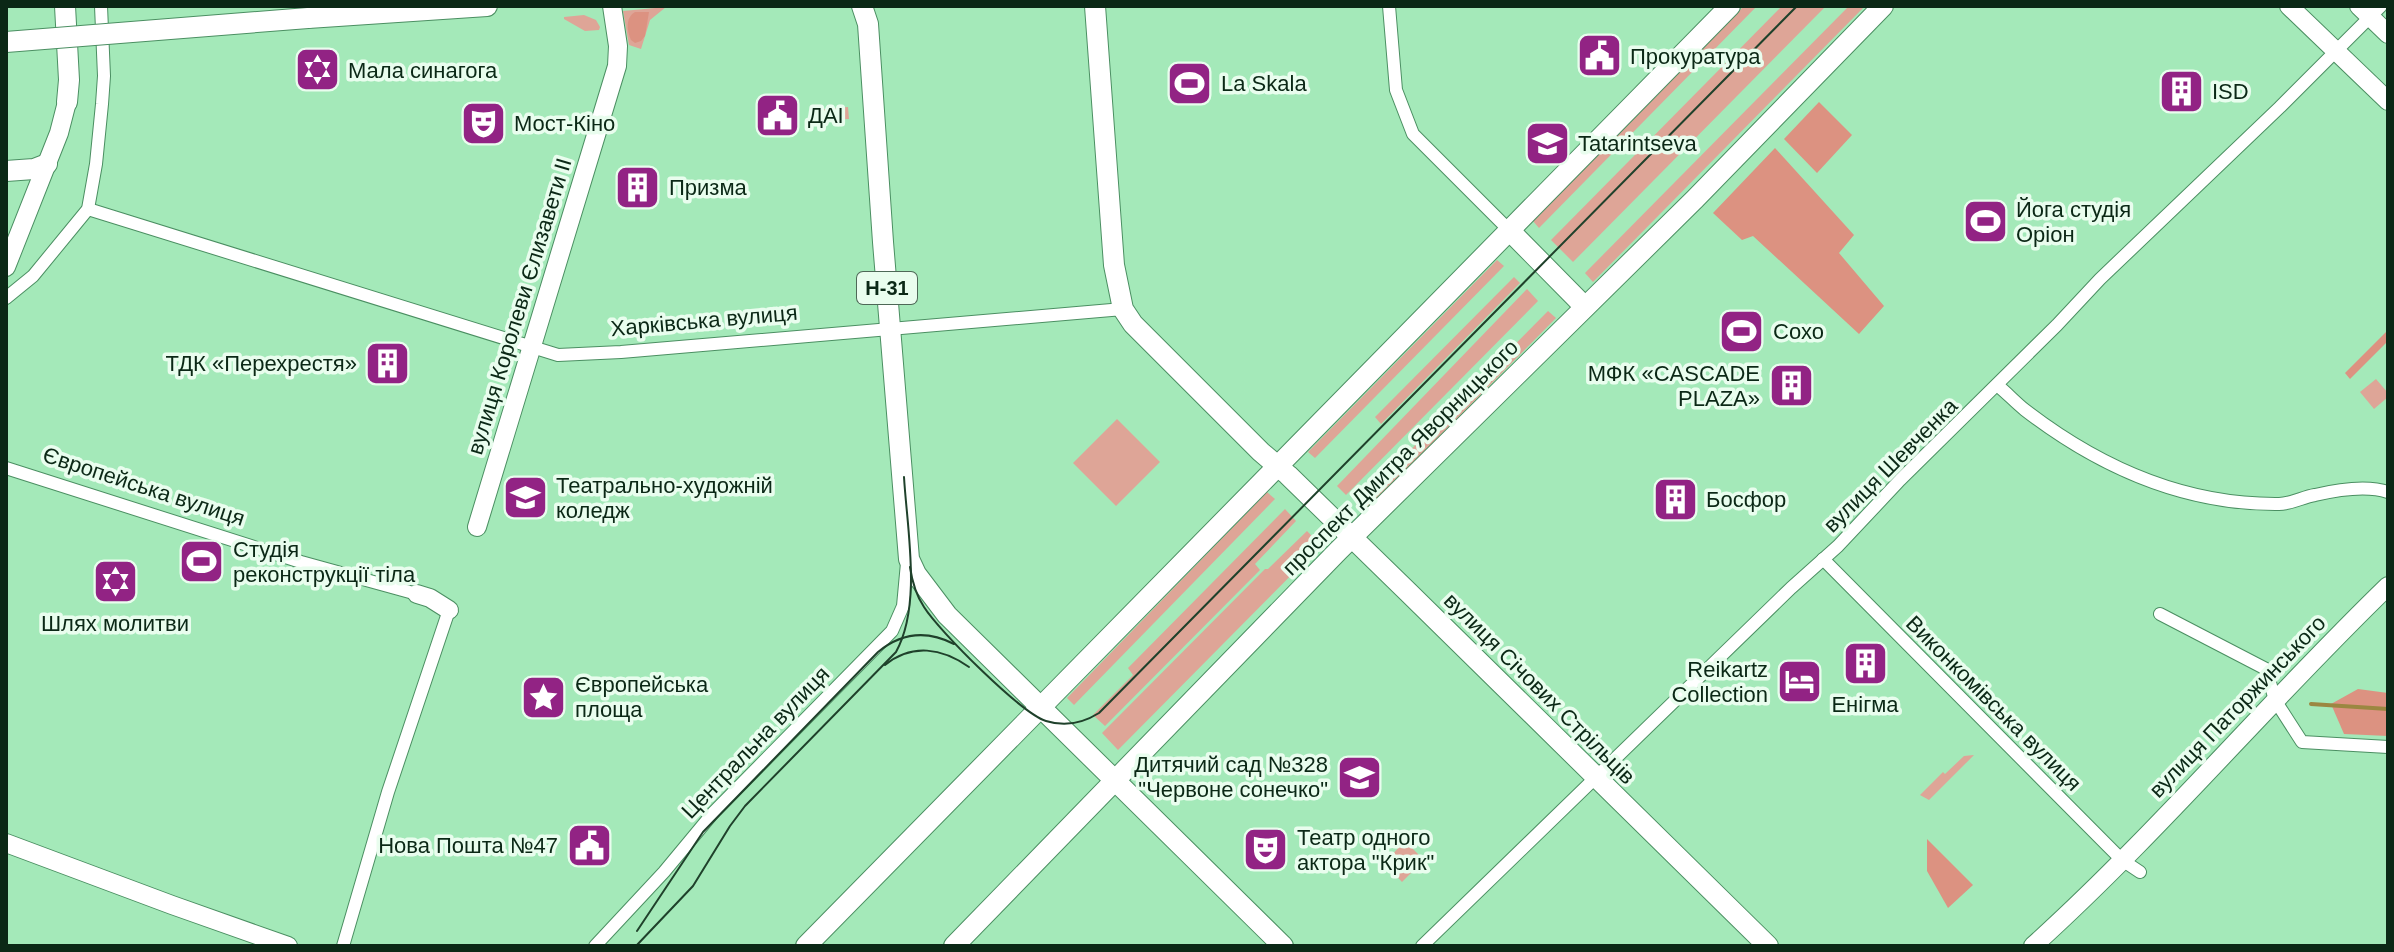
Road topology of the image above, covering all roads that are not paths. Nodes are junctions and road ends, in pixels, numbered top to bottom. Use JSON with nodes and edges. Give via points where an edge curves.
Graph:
{"nodes":[{"id":1,"x":65,"y":6,"type":"edge"},
{"id":2,"x":101,"y":6,"type":"edge"},
{"id":3,"x":487,"y":6,"type":"edge"},
{"id":4,"x":612,"y":6,"type":"edge"},
{"id":5,"x":1095,"y":6,"type":"edge"},
{"id":6,"x":1389,"y":6,"type":"edge"},
{"id":7,"x":1730,"y":6,"type":"edge"},
{"id":8,"x":1883,"y":6,"type":"edge"},
{"id":9,"x":2289,"y":6,"type":"edge"},
{"id":10,"x":2370,"y":10,"type":"edge"},
{"id":11,"x":868,"y":12,"type":"edge"},
{"id":12,"x":2388,"y":34,"type":"edge"},
{"id":13,"x":6,"y":42,"type":"edge"},
{"id":14,"x":2335,"y":51,"type":"junction"},
{"id":15,"x":2388,"y":101,"type":"edge"},
{"id":16,"x":67,"y":102,"type":"joint"},
{"id":17,"x":47,"y":164,"type":"junction"},
{"id":18,"x":6,"y":171,"type":"edge"},
{"id":19,"x":88,"y":209,"type":"junction"},
{"id":20,"x":1510,"y":231,"type":"junction"},
{"id":21,"x":6,"y":267,"type":"edge"},
{"id":22,"x":6,"y":298,"type":"edge"},
{"id":23,"x":1585,"y":307,"type":"junction"},
{"id":24,"x":1123,"y":309,"type":"junction"},
{"id":25,"x":890,"y":328,"type":"junction"},
{"id":26,"x":532,"y":348,"type":"junction"},
{"id":27,"x":1997,"y":385,"type":"junction"},
{"id":28,"x":1278,"y":466,"type":"junction"},
{"id":29,"x":6,"y":468,"type":"edge"},
{"id":30,"x":2388,"y":492,"type":"edge"},
{"id":31,"x":477,"y":527,"type":"dead end"},
{"id":32,"x":1352,"y":538,"type":"junction"},
{"id":33,"x":907,"y":551,"type":"junction"},
{"id":34,"x":1823,"y":559,"type":"junction"},
{"id":35,"x":2388,"y":586,"type":"edge"},
{"id":36,"x":417,"y":594,"type":"joint"},
{"id":37,"x":449,"y":610,"type":"joint"},
{"id":38,"x":2160,"y":614,"type":"dead end"},
{"id":39,"x":2275,"y":700,"type":"junction"},
{"id":40,"x":1040,"y":708,"type":"junction"},
{"id":41,"x":2388,"y":747,"type":"edge"},
{"id":42,"x":1597,"y":778,"type":"junction"},
{"id":43,"x":1115,"y":781,"type":"junction"},
{"id":44,"x":6,"y":843,"type":"edge"},
{"id":45,"x":2122,"y":860,"type":"junction"},
{"id":46,"x":2140,"y":872,"type":"dead end"},
{"id":47,"x":288,"y":946,"type":"edge"},
{"id":48,"x":343,"y":946,"type":"edge"},
{"id":49,"x":595,"y":946,"type":"edge"},
{"id":50,"x":806,"y":946,"type":"edge"},
{"id":51,"x":954,"y":946,"type":"edge"},
{"id":52,"x":1283,"y":946,"type":"edge"},
{"id":53,"x":1422,"y":946,"type":"edge"},
{"id":54,"x":1768,"y":946,"type":"edge"},
{"id":55,"x":2033,"y":946,"type":"edge"}],
"edges":[{"from":1,"to":16,"type":"main road"},
{"from":2,"to":19,"type":"street","via":[[103,95]]},
{"from":3,"to":13,"type":"main road","bridge":true},
{"from":4,"to":26,"type":"street","name":"вулиця Королеви Єлизавети ІІ","via":[[617,66]]},
{"from":5,"to":24,"type":"main road","via":[[1114,265]]},
{"from":6,"to":20,"type":"street","via":[[1396,90],[1413,134]]},
{"from":7,"to":20,"type":"main road"},
{"from":8,"to":23,"type":"main road","name":"проспект Дмитра Яворницького"},
{"from":9,"to":14,"type":"street"},
{"from":10,"to":12,"type":"street"},
{"from":10,"to":14,"type":"street","name":"вулиця Шевченка"},
{"from":11,"to":25,"type":"main road","number":"Н-31"},
{"from":14,"to":15,"type":"street"},
{"from":14,"to":27,"type":"street","name":"вулиця Шевченка"},
{"from":16,"to":17,"type":"street"},
{"from":17,"to":18,"type":"main road"},
{"from":17,"to":21,"type":"street"},
{"from":19,"to":22,"type":"street","via":[[33,276]]},
{"from":19,"to":26,"type":"street","name":"Харківська вулиця"},
{"from":20,"to":23,"type":"main road"},
{"from":20,"to":28,"type":"main road"},
{"from":23,"to":32,"type":"main road","name":"проспект Дмитра Яворницького"},
{"from":24,"to":25,"type":"street","name":"Харківська вулиця"},
{"from":24,"to":28,"type":"main road"},
{"from":25,"to":26,"type":"street","name":"Харківська вулиця","via":[[621,352],[558,355]]},
{"from":25,"to":33,"type":"main road","number":"Н-31"},
{"from":26,"to":31,"type":"street","name":"вулиця Королеви Єлизавети ІІ"},
{"from":27,"to":30,"type":"street","via":[[2051,429],[2112,466],[2201,498],[2283,505],[2354,490]]},
{"from":27,"to":34,"type":"street","name":"вулиця Шевченка"},
{"from":28,"to":32,"type":"main road","name":"вулиця Січових Стрільців"},
{"from":28,"to":40,"type":"main road"},
{"from":29,"to":36,"type":"street","name":"Європейська вулиця"},
{"from":32,"to":42,"type":"main road","name":"вулиця Січових Стрільців"},
{"from":32,"to":43,"type":"main road","name":"проспект Дмитра Яворницького"},
{"from":33,"to":40,"type":"main road","number":"Н-31","via":[[916,574],[947,615]]},
{"from":33,"to":49,"type":"street","name":"Центральна вулиця","via":[[906,593],[892,631],[713,813]]},
{"from":34,"to":42,"type":"street","name":"вулиця Шевченка"},
{"from":34,"to":45,"type":"street","name":"Виконкомівська вулиця"},
{"from":35,"to":39,"type":"street","name":"вулиця Паторжинського"},
{"from":36,"to":37,"type":"street","name":"Європейська вулиця"},
{"from":37,"to":48,"type":"street"},
{"from":38,"to":39,"type":"street","via":[[2266,669]]},
{"from":39,"to":41,"type":"street","via":[[2302,742]]},
{"from":39,"to":45,"type":"street","name":"вулиця Паторжинського"},
{"from":40,"to":43,"type":"main road"},
{"from":40,"to":50,"type":"main road"},
{"from":42,"to":53,"type":"street","name":"вулиця Шевченка"},
{"from":42,"to":54,"type":"main road","name":"вулиця Січових Стрільців"},
{"from":43,"to":51,"type":"main road","name":"проспект Дмитра Яворницького"},
{"from":43,"to":52,"type":"main road"},
{"from":44,"to":47,"type":"street"},
{"from":45,"to":46,"type":"street","name":"Виконкомівська вулиця"},
{"from":45,"to":55,"type":"street","name":"вулиця Паторжинського"}]}
